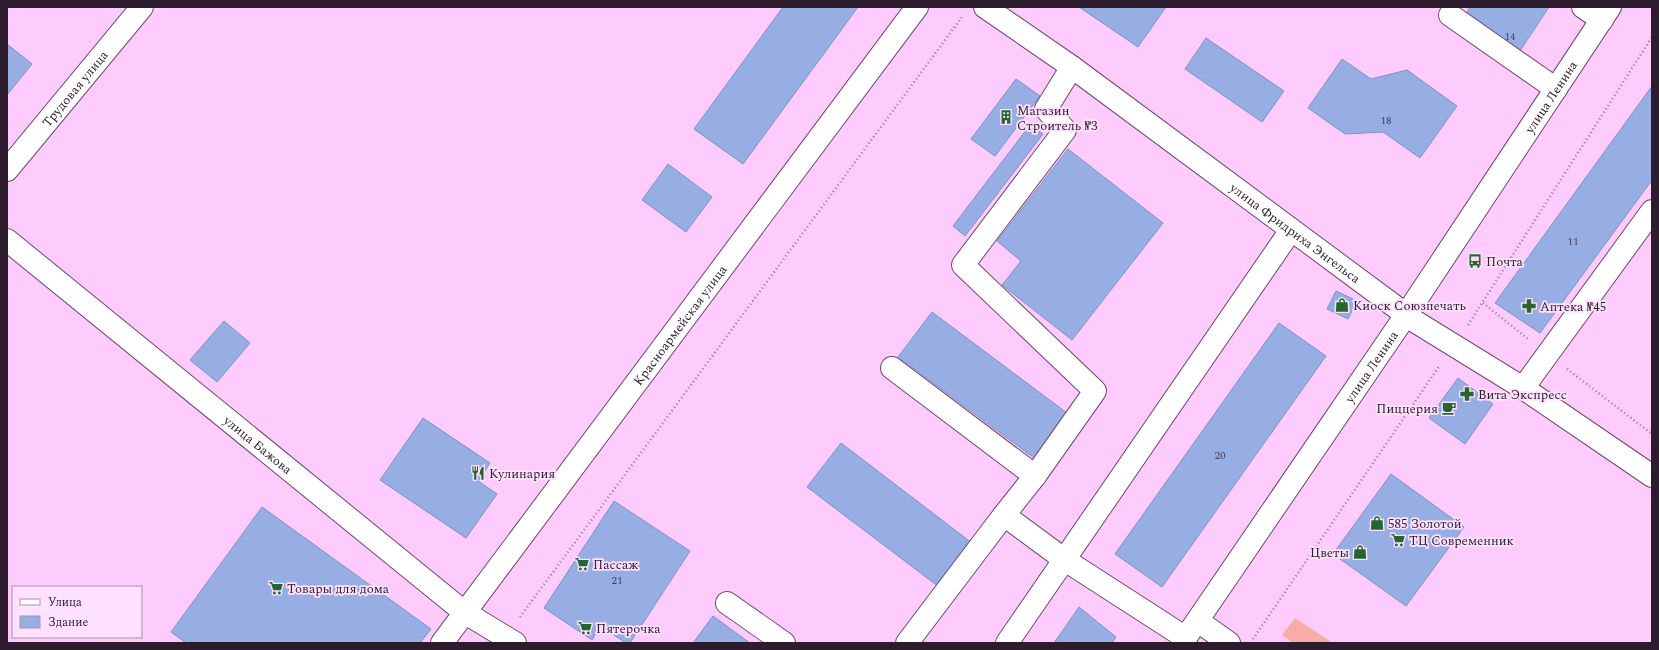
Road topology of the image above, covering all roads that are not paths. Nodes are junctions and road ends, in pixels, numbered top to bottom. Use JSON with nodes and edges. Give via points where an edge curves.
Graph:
{"nodes":[{"id":1,"x":142,"y":7,"type":"edge"},
{"id":2,"x":917,"y":7,"type":"edge"},
{"id":3,"x":1583,"y":7,"type":"edge"},
{"id":4,"x":975,"y":10,"type":"edge"},
{"id":5,"x":1606,"y":13,"type":"edge"},
{"id":6,"x":1450,"y":15,"type":"dead end"},
{"id":7,"x":1072,"y":67,"type":"junction"},
{"id":8,"x":1556,"y":89,"type":"junction"},
{"id":9,"x":7,"y":170,"type":"edge"},
{"id":10,"x":1652,"y":211,"type":"edge"},
{"id":11,"x":1291,"y":230,"type":"junction"},
{"id":12,"x":7,"y":240,"type":"edge"},
{"id":13,"x":1406,"y":315,"type":"junction"},
{"id":14,"x":892,"y":368,"type":"dead end"},
{"id":15,"x":1523,"y":388,"type":"junction"},
{"id":16,"x":1036,"y":476,"type":"junction"},
{"id":17,"x":1652,"y":476,"type":"edge"},
{"id":18,"x":1004,"y":515,"type":"junction"},
{"id":19,"x":1065,"y":560,"type":"junction"},
{"id":20,"x":727,"y":602,"type":"dead end"},
{"id":21,"x":464,"y":612,"type":"junction"},
{"id":22,"x":1198,"y":620,"type":"junction"},
{"id":23,"x":510,"y":640,"type":"edge"},
{"id":24,"x":1184,"y":640,"type":"edge"},
{"id":25,"x":442,"y":643,"type":"edge"},
{"id":26,"x":784,"y":643,"type":"edge"},
{"id":27,"x":907,"y":643,"type":"edge"},
{"id":28,"x":1007,"y":643,"type":"edge"},
{"id":29,"x":1229,"y":643,"type":"edge"}],
"edges":[{"from":1,"to":9,"type":"street","name":"Трудовая улица"},
{"from":2,"to":21,"type":"street","name":"Красноармейская улица"},
{"from":3,"to":5,"type":"street"},
{"from":4,"to":7,"type":"street","name":"улица Фридриха Энгельса"},
{"from":5,"to":8,"type":"street","name":"улица Ленина"},
{"from":6,"to":8,"type":"street"},
{"from":7,"to":11,"type":"street","name":"улица Фридриха Энгельса"},
{"from":7,"to":16,"type":"street","via":[[1046,109],[1065,130],[963,265],[1095,391]]},
{"from":8,"to":13,"type":"street","name":"улица Ленина"},
{"from":10,"to":15,"type":"street"},
{"from":11,"to":13,"type":"street","name":"улица Фридриха Энгельса"},
{"from":11,"to":19,"type":"street"},
{"from":12,"to":21,"type":"street","name":"улица Бажова"},
{"from":13,"to":15,"type":"street","name":"улица Фридриха Энгельса"},
{"from":13,"to":22,"type":"street","name":"улица Ленина"},
{"from":14,"to":16,"type":"street"},
{"from":15,"to":17,"type":"street","name":"улица Фридриха Энгельса"},
{"from":16,"to":18,"type":"street"},
{"from":18,"to":19,"type":"street"},
{"from":18,"to":27,"type":"street"},
{"from":19,"to":24,"type":"street"},
{"from":19,"to":28,"type":"street"},
{"from":20,"to":26,"type":"street"},
{"from":21,"to":23,"type":"street","name":"улица Бажова"},
{"from":21,"to":25,"type":"street","name":"Красноармейская улица"},
{"from":22,"to":24,"type":"street","name":"улица Ленина"},
{"from":22,"to":29,"type":"street"}]}
